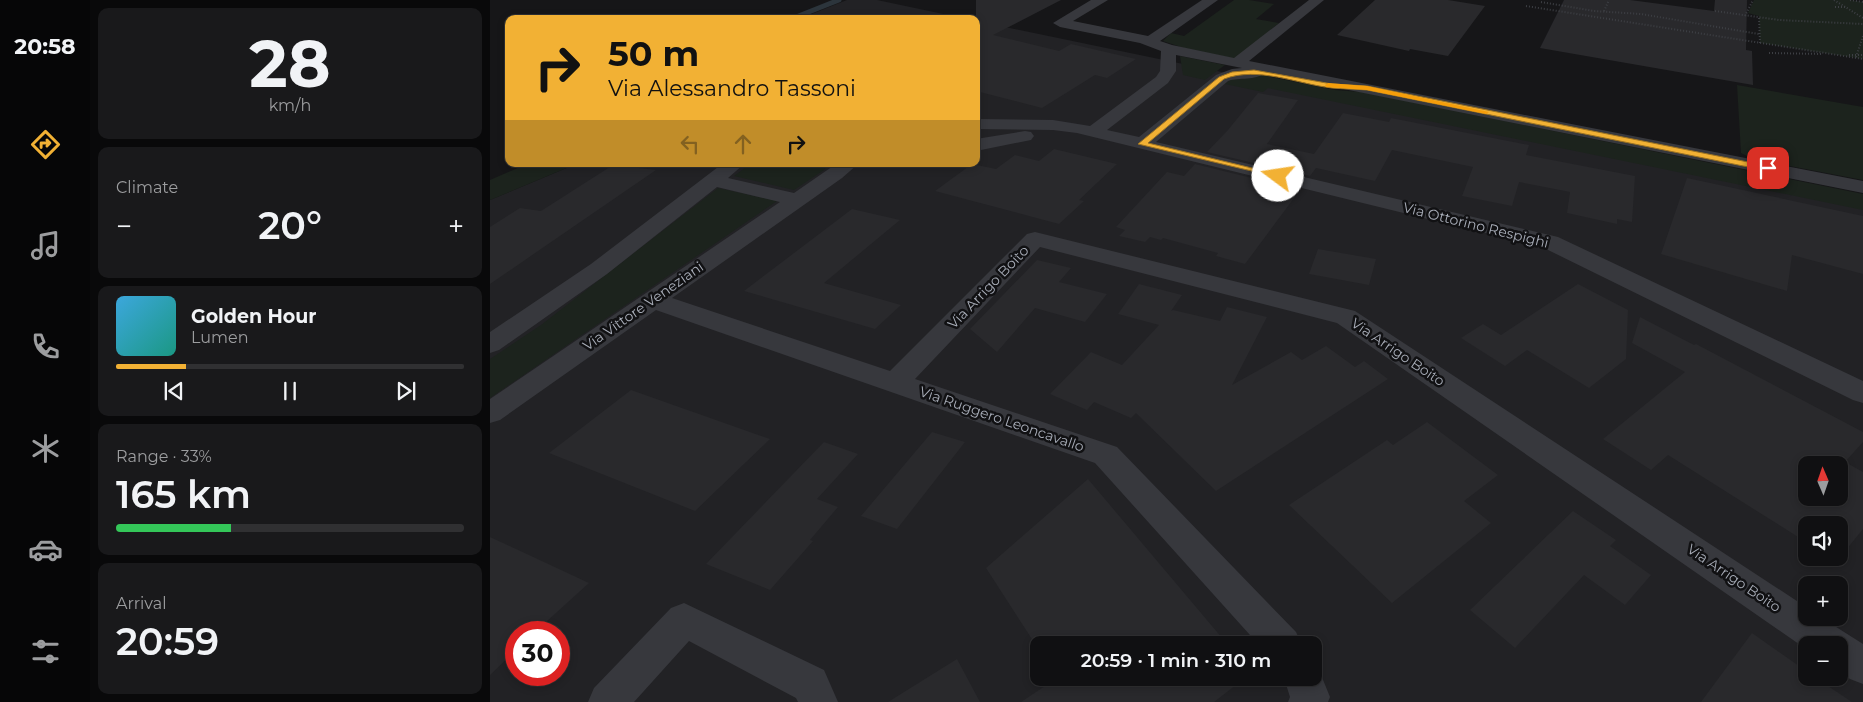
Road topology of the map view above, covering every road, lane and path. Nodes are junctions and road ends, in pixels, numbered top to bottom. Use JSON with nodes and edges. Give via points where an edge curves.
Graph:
{"nodes":[{"id":1,"x":1102,"y":0,"type":"edge"},
{"id":2,"x":1211,"y":0,"type":"edge"},
{"id":3,"x":1316,"y":0,"type":"edge"},
{"id":4,"x":1609,"y":0,"type":"edge"},
{"id":5,"x":1753,"y":0,"type":"edge"},
{"id":6,"x":1834,"y":0,"type":"edge"},
{"id":7,"x":1850,"y":0,"type":"edge"},
{"id":8,"x":1542,"y":1,"type":"edge"},
{"id":9,"x":1863,"y":2,"type":"edge"},
{"id":10,"x":1526,"y":6,"type":"dead end"},
{"id":11,"x":1835,"y":7,"type":"dead end"},
{"id":12,"x":1846,"y":7,"type":"junction"},
{"id":13,"x":1538,"y":8,"type":"junction"},
{"id":14,"x":1604,"y":11,"type":"junction"},
{"id":15,"x":1714,"y":11,"type":"dead end"},
{"id":16,"x":1745,"y":16,"type":"junction"},
{"id":17,"x":1759,"y":18,"type":"junction"},
{"id":18,"x":1863,"y":18,"type":"edge"},
{"id":19,"x":1863,"y":24,"type":"edge"},
{"id":20,"x":1760,"y":34,"type":"junction"},
{"id":21,"x":1863,"y":36,"type":"edge"},
{"id":22,"x":1862,"y":40,"type":"edge"},
{"id":23,"x":1150,"y":42,"type":"junction"},
{"id":24,"x":1760,"y":43,"type":"junction"},
{"id":25,"x":1775,"y":45,"type":"junction"},
{"id":26,"x":1168,"y":49,"type":"junction"},
{"id":27,"x":1769,"y":53,"type":"dead end"},
{"id":28,"x":1785,"y":54,"type":"junction"},
{"id":29,"x":1836,"y":54,"type":"junction"},
{"id":30,"x":1863,"y":55,"type":"edge"},
{"id":31,"x":1856,"y":56,"type":"junction"},
{"id":32,"x":1863,"y":59,"type":"edge"},
{"id":33,"x":1238,"y":62,"type":"junction"},
{"id":34,"x":1367,"y":88,"type":"junction"},
{"id":35,"x":980,"y":124,"type":"edge"},
{"id":36,"x":1093,"y":132,"type":"junction"},
{"id":37,"x":980,"y":144,"type":"edge"},
{"id":38,"x":1142,"y":144,"type":"junction"},
{"id":39,"x":730,"y":167,"type":"edge"},
{"id":40,"x":850,"y":167,"type":"edge"},
{"id":41,"x":712,"y":180,"type":"junction"},
{"id":42,"x":1863,"y":187,"type":"edge"},
{"id":43,"x":797,"y":200,"type":"junction"},
{"id":44,"x":652,"y":300,"type":"junction"},
{"id":45,"x":490,"y":344,"type":"edge"},
{"id":46,"x":895,"y":383,"type":"junction"},
{"id":47,"x":1863,"y":394,"type":"edge"},
{"id":48,"x":490,"y":413,"type":"edge"},
{"id":49,"x":1275,"y":636,"type":"edge"},
{"id":50,"x":1819,"y":636,"type":"edge"},
{"id":51,"x":1848,"y":655,"type":"edge"},
{"id":52,"x":1863,"y":666,"type":"edge"},
{"id":53,"x":1306,"y":686,"type":"edge"},
{"id":54,"x":608,"y":702,"type":"edge"},
{"id":55,"x":818,"y":702,"type":"edge"},
{"id":56,"x":1308,"y":702,"type":"edge"}],
"edges":[{"from":1,"to":23,"type":"street","via":[[1060,23]]},
{"from":2,"to":23,"type":"street"},
{"from":3,"to":33,"type":"street"},
{"from":4,"to":14,"type":"path"},
{"from":5,"to":16,"type":"path"},
{"from":6,"to":12,"type":"path"},
{"from":7,"to":9,"type":"path"},
{"from":8,"to":13,"type":"path"},
{"from":8,"to":14,"type":"path"},
{"from":10,"to":13,"type":"path"},
{"from":11,"to":12,"type":"path"},
{"from":12,"to":18,"type":"path"},
{"from":13,"to":24,"type":"path"},
{"from":14,"to":20,"type":"path","via":[[1635,13]]},
{"from":15,"to":16,"type":"path"},
{"from":16,"to":17,"type":"path"},
{"from":17,"to":19,"type":"path"},
{"from":17,"to":20,"type":"path"},
{"from":20,"to":24,"type":"path"},
{"from":21,"to":22,"type":"path"},
{"from":22,"to":31,"type":"path"},
{"from":23,"to":26,"type":"street"},
{"from":24,"to":25,"type":"path"},
{"from":25,"to":28,"type":"path"},
{"from":25,"to":29,"type":"path"},
{"from":26,"to":33,"type":"street"},
{"from":26,"to":36,"type":"street","via":[[1168,71],[1162,80]]},
{"from":27,"to":28,"type":"path"},
{"from":28,"to":29,"type":"path"},
{"from":29,"to":31,"type":"path"},
{"from":30,"to":31,"type":"path"},
{"from":31,"to":32,"type":"path"},
{"from":33,"to":34,"type":"street"},
{"from":34,"to":38,"type":"street","via":[[1332,86],[1262,72],[1232,74],[1215,83]]},
{"from":34,"to":42,"type":"street"},
{"from":35,"to":36,"type":"street","name":"Via Ottorino Respighi","via":[[1052,125]]},
{"from":36,"to":37,"type":"street","name":"Via Ottorino Respighi","via":[[1054,132]]},
{"from":36,"to":38,"type":"street","name":"Via Ottorino Respighi"},
{"from":38,"to":47,"type":"street","name":"Via Ottorino Respighi","via":[[1550,242]]},
{"from":39,"to":41,"type":"street"},
{"from":40,"to":43,"type":"street","name":"Via Vittore Veneziani"},
{"from":41,"to":43,"type":"street"},
{"from":41,"to":45,"type":"street","via":[[599,269]]},
{"from":43,"to":44,"type":"street","name":"Via Vittore Veneziani"},
{"from":44,"to":46,"type":"street","name":"Via Ruggero Leoncavallo"},
{"from":44,"to":48,"type":"street","name":"Via Vittore Veneziani"},
{"from":46,"to":49,"type":"street","name":"Via Ruggero Leoncavallo","via":[[1106,454]]},
{"from":46,"to":50,"type":"street","name":"Via Arrigo Boito","via":[[1035,239],[1346,317]]},
{"from":51,"to":52,"type":"street"},
{"from":53,"to":56,"type":"street","via":[[1310,697]]},
{"from":54,"to":55,"type":"street","via":[[684,620],[810,684]]}]}
